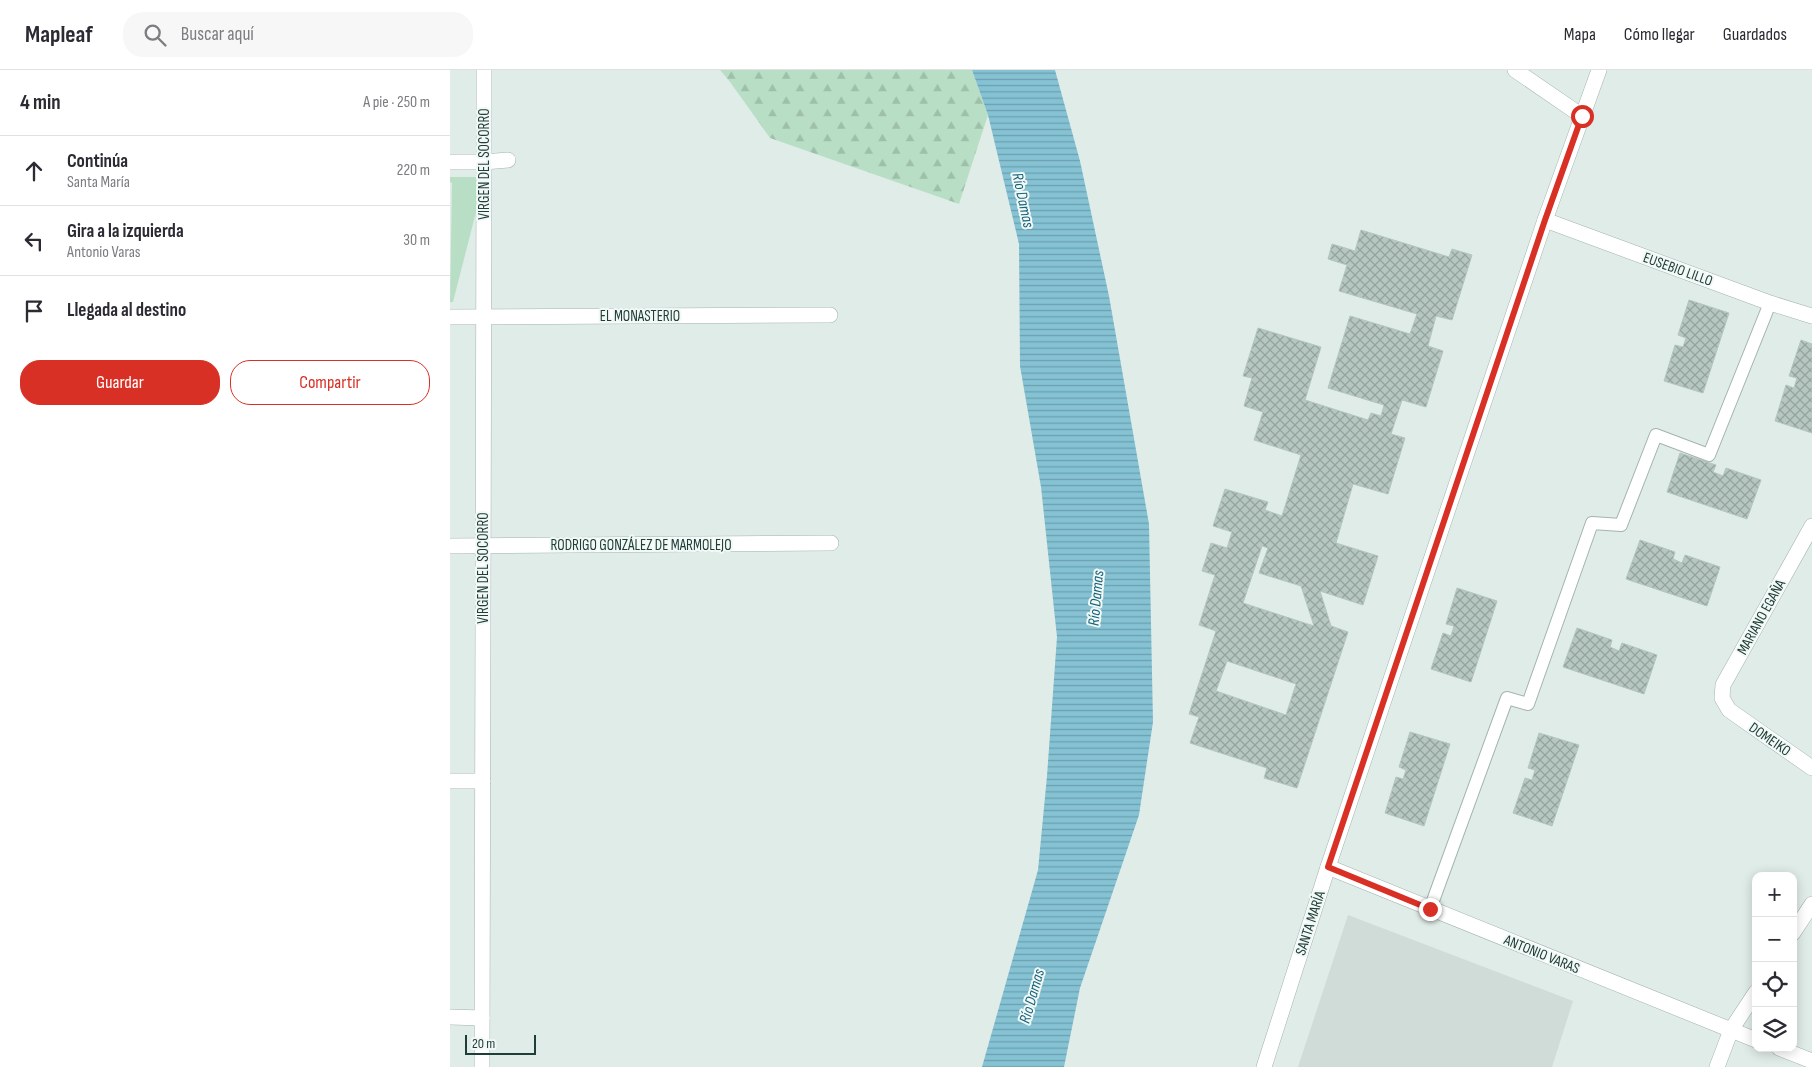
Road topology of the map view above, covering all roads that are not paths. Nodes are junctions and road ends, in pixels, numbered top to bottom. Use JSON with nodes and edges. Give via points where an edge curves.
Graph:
{"nodes":[{"id":1,"x":484,"y":70,"type":"edge"},
{"id":2,"x":1515,"y":70,"type":"edge"},
{"id":3,"x":1599,"y":70,"type":"edge"},
{"id":4,"x":1582,"y":116,"type":"junction"},
{"id":5,"x":508,"y":160,"type":"dead end"},
{"id":6,"x":450,"y":162,"type":"edge"},
{"id":7,"x":484,"y":162,"type":"junction"},
{"id":8,"x":1545,"y":220,"type":"junction"},
{"id":9,"x":1770,"y":303,"type":"junction"},
{"id":10,"x":830,"y":315,"type":"dead end"},
{"id":11,"x":1812,"y":316,"type":"edge"},
{"id":12,"x":450,"y":317,"type":"edge"},
{"id":13,"x":484,"y":317,"type":"junction"},
{"id":14,"x":1812,"y":526,"type":"edge"},
{"id":15,"x":831,"y":543,"type":"dead end"},
{"id":16,"x":450,"y":546,"type":"edge"},
{"id":17,"x":483,"y":546,"type":"junction"},
{"id":18,"x":1728,"y":710,"type":"joint"},
{"id":19,"x":1812,"y":768,"type":"edge"},
{"id":20,"x":450,"y":781,"type":"edge"},
{"id":21,"x":483,"y":781,"type":"junction"},
{"id":22,"x":1328,"y":867,"type":"junction"},
{"id":23,"x":1812,"y":904,"type":"edge"},
{"id":24,"x":1430,"y":909,"type":"junction"},
{"id":25,"x":1797,"y":927,"type":"edge"},
{"id":26,"x":1752,"y":998,"type":"edge"},
{"id":27,"x":450,"y":1017,"type":"edge"},
{"id":28,"x":482,"y":1018,"type":"junction"},
{"id":29,"x":1731,"y":1030,"type":"junction"},
{"id":30,"x":1752,"y":1038,"type":"edge"},
{"id":31,"x":1789,"y":1052,"type":"edge"},
{"id":32,"x":1812,"y":1061,"type":"edge"},
{"id":33,"x":482,"y":1067,"type":"edge"},
{"id":34,"x":1264,"y":1067,"type":"edge"},
{"id":35,"x":1717,"y":1067,"type":"edge"}],
"edges":[{"from":1,"to":7,"type":"street","name":"VIRGEN DEL SOCORRO"},
{"from":2,"to":4,"type":"street"},
{"from":3,"to":4,"type":"street","name":"SANTA MARÍA"},
{"from":4,"to":8,"type":"street","name":"SANTA MARÍA"},
{"from":5,"to":7,"type":"street"},
{"from":6,"to":7,"type":"street"},
{"from":7,"to":13,"type":"street","name":"VIRGEN DEL SOCORRO"},
{"from":8,"to":9,"type":"street","name":"EUSEBIO LILLO"},
{"from":8,"to":22,"type":"street","name":"SANTA MARÍA"},
{"from":9,"to":11,"type":"street","name":"EUSEBIO LILLO"},
{"from":9,"to":24,"type":"lane","via":[[1709,455],[1656,436],[1622,525],[1592,523],[1528,704],[1507,698]]},
{"from":10,"to":13,"type":"street","name":"EL MONASTERIO"},
{"from":12,"to":13,"type":"street","name":"EL MONASTERIO"},
{"from":13,"to":17,"type":"street","name":"VIRGEN DEL SOCORRO"},
{"from":14,"to":18,"type":"street","name":"MARIANO EGAÑA","via":[[1723,685],[1722,698]]},
{"from":15,"to":17,"type":"street","name":"RODRIGO GONZÁLEZ DE MARMOLEJO"},
{"from":16,"to":17,"type":"street","name":"RODRIGO GONZÁLEZ DE MARMOLEJO"},
{"from":17,"to":21,"type":"street","name":"VIRGEN DEL SOCORRO"},
{"from":18,"to":19,"type":"street","name":"DOMEIKO"},
{"from":20,"to":21,"type":"street"},
{"from":21,"to":28,"type":"street","name":"VIRGEN DEL SOCORRO"},
{"from":22,"to":24,"type":"street","name":"ANTONIO VARAS"},
{"from":22,"to":34,"type":"street","name":"SANTA MARÍA"},
{"from":23,"to":25,"type":"street"},
{"from":24,"to":29,"type":"street","name":"ANTONIO VARAS"},
{"from":26,"to":29,"type":"street"},
{"from":27,"to":28,"type":"street"},
{"from":28,"to":33,"type":"street","name":"VIRGEN DEL SOCORRO"},
{"from":29,"to":30,"type":"street","name":"ANTONIO VARAS"},
{"from":29,"to":35,"type":"street"},
{"from":31,"to":32,"type":"street"}]}
